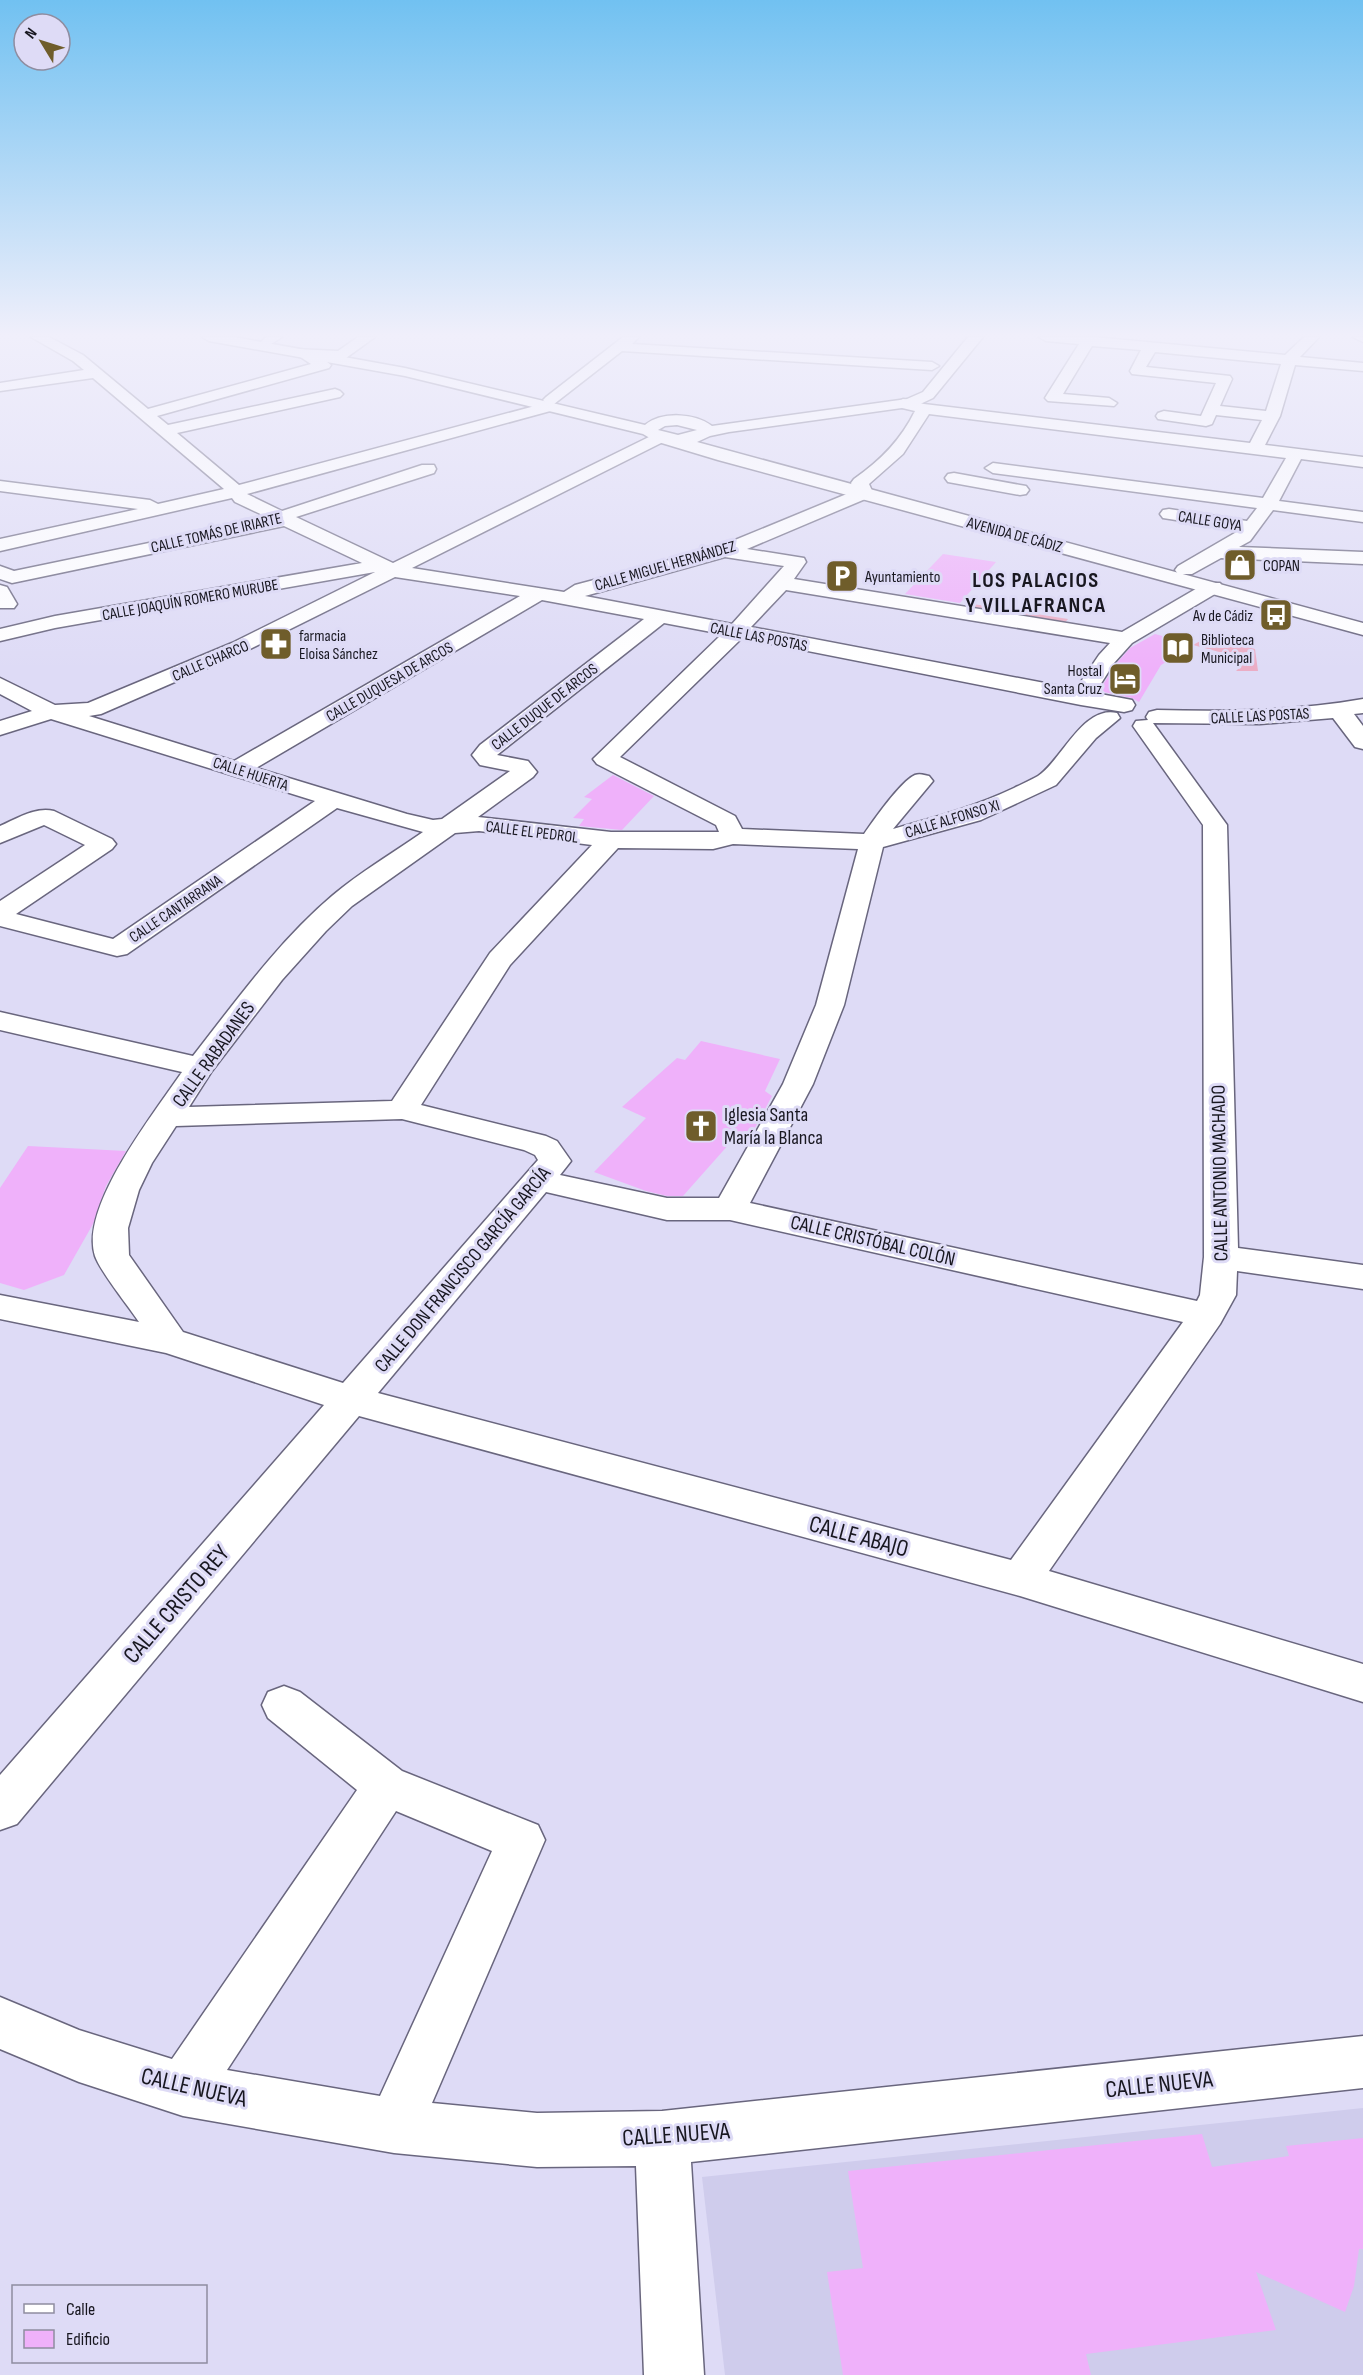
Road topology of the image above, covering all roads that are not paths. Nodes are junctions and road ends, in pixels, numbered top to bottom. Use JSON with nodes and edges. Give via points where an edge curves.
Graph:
{"nodes":[{"id":1,"x":186,"y":448,"type":"edge"},
{"id":2,"x":391,"y":448,"type":"edge"},
{"id":3,"x":632,"y":448,"type":"edge"},
{"id":4,"x":703,"y":448,"type":"edge"},
{"id":5,"x":721,"y":448,"type":"edge"},
{"id":6,"x":899,"y":448,"type":"edge"},
{"id":7,"x":1120,"y":448,"type":"edge"},
{"id":8,"x":1246,"y":448,"type":"edge"},
{"id":9,"x":1255,"y":449,"type":"joint"},
{"id":10,"x":1007,"y":452,"type":"dead end"},
{"id":11,"x":1160,"y":454,"type":"dead end"},
{"id":12,"x":1296,"y":454,"type":"junction"},
{"id":13,"x":1363,"y":462,"type":"edge"},
{"id":14,"x":993,"y":468,"type":"junction"},
{"id":15,"x":428,"y":469,"type":"dead end"},
{"id":16,"x":954,"y":478,"type":"dead end"},
{"id":17,"x":982,"y":484,"type":"junction"},
{"id":18,"x":0,"y":486,"type":"edge"},
{"id":19,"x":862,"y":488,"type":"junction"},
{"id":20,"x":235,"y":492,"type":"junction"},
{"id":21,"x":1041,"y":493,"type":"dead end"},
{"id":22,"x":1268,"y":505,"type":"junction"},
{"id":23,"x":173,"y":508,"type":"junction"},
{"id":24,"x":1147,"y":510,"type":"dead end"},
{"id":25,"x":1363,"y":517,"type":"edge"},
{"id":26,"x":285,"y":520,"type":"junction"},
{"id":27,"x":1253,"y":527,"type":"junction"},
{"id":28,"x":0,"y":545,"type":"edge"},
{"id":29,"x":724,"y":551,"type":"junction"},
{"id":30,"x":1218,"y":552,"type":"junction"},
{"id":31,"x":1363,"y":558,"type":"edge"},
{"id":32,"x":387,"y":568,"type":"junction"},
{"id":33,"x":1185,"y":570,"type":"junction"},
{"id":34,"x":781,"y":584,"type":"junction"},
{"id":35,"x":4,"y":586,"type":"edge"},
{"id":36,"x":1212,"y":588,"type":"junction"},
{"id":37,"x":540,"y":593,"type":"junction"},
{"id":38,"x":567,"y":598,"type":"junction"},
{"id":39,"x":659,"y":617,"type":"junction"},
{"id":40,"x":1363,"y":618,"type":"edge"},
{"id":41,"x":1363,"y":628,"type":"edge"},
{"id":42,"x":736,"y":632,"type":"junction"},
{"id":43,"x":0,"y":635,"type":"edge"},
{"id":44,"x":1125,"y":639,"type":"junction"},
{"id":45,"x":0,"y":685,"type":"edge"},
{"id":46,"x":1081,"y":698,"type":"junction"},
{"id":47,"x":1363,"y":706,"type":"edge"},
{"id":48,"x":1340,"y":711,"type":"junction"},
{"id":49,"x":51,"y":712,"type":"junction"},
{"id":50,"x":1134,"y":717,"type":"junction"},
{"id":51,"x":0,"y":728,"type":"edge"},
{"id":52,"x":1363,"y":742,"type":"edge"},
{"id":53,"x":238,"y":768,"type":"junction"},
{"id":54,"x":921,"y":781,"type":"dead end"},
{"id":55,"x":333,"y":800,"type":"junction"},
{"id":56,"x":452,"y":826,"type":"junction"},
{"id":57,"x":0,"y":835,"type":"edge"},
{"id":58,"x":733,"y":836,"type":"junction"},
{"id":59,"x":611,"y":840,"type":"junction"},
{"id":60,"x":872,"y":842,"type":"junction"},
{"id":61,"x":0,"y":913,"type":"edge"},
{"id":62,"x":0,"y":918,"type":"edge"},
{"id":63,"x":0,"y":1021,"type":"edge"},
{"id":64,"x":200,"y":1067,"type":"junction"},
{"id":65,"x":402,"y":1110,"type":"junction"},
{"id":66,"x":168,"y":1117,"type":"junction"},
{"id":67,"x":537,"y":1180,"type":"junction"},
{"id":68,"x":730,"y":1209,"type":"junction"},
{"id":69,"x":1221,"y":1257,"type":"junction"},
{"id":70,"x":1363,"y":1277,"type":"edge"},
{"id":71,"x":0,"y":1307,"type":"edge"},
{"id":72,"x":1207,"y":1315,"type":"junction"},
{"id":73,"x":170,"y":1341,"type":"junction"},
{"id":74,"x":351,"y":1400,"type":"junction"},
{"id":75,"x":1020,"y":1579,"type":"junction"},
{"id":76,"x":1363,"y":1683,"type":"edge"},
{"id":77,"x":284,"y":1705,"type":"dead end"},
{"id":78,"x":386,"y":1786,"type":"junction"},
{"id":79,"x":0,"y":1809,"type":"edge"},
{"id":80,"x":0,"y":2023,"type":"edge"},
{"id":81,"x":1363,"y":2062,"type":"edge"},
{"id":82,"x":183,"y":2089,"type":"junction"},
{"id":83,"x":394,"y":2126,"type":"junction"},
{"id":84,"x":662,"y":2138,"type":"junction"},
{"id":85,"x":674,"y":2375,"type":"edge"}],
"edges":[{"from":1,"to":20,"type":"street"},
{"from":2,"to":20,"type":"street"},
{"from":3,"to":32,"type":"street","name":"CALLE CHARCO"},
{"from":4,"to":19,"type":"street","name":"AVENIDA DE CÁDIZ"},
{"from":5,"to":19,"type":"street","name":"AVENIDA DE CÁDIZ"},
{"from":6,"to":19,"type":"street","name":"CALLE MIGUEL HERNÁNDEZ"},
{"from":7,"to":11,"type":"street"},
{"from":8,"to":9,"type":"street"},
{"from":9,"to":12,"type":"street"},
{"from":10,"to":14,"type":"street"},
{"from":12,"to":13,"type":"street"},
{"from":12,"to":22,"type":"street","via":[[1276,478]]},
{"from":14,"to":17,"type":"street"},
{"from":14,"to":22,"type":"street"},
{"from":15,"to":26,"type":"street","name":"CALLE TOMÁS DE IRIARTE","via":[[289,514]]},
{"from":16,"to":17,"type":"street"},
{"from":17,"to":21,"type":"street"},
{"from":18,"to":23,"type":"street"},
{"from":19,"to":29,"type":"street","name":"CALLE MIGUEL HERNÁNDEZ"},
{"from":19,"to":33,"type":"street","name":"AVENIDA DE CÁDIZ"},
{"from":19,"to":36,"type":"street","name":"AVENIDA DE CÁDIZ"},
{"from":20,"to":23,"type":"street"},
{"from":20,"to":26,"type":"street"},
{"from":22,"to":25,"type":"street"},
{"from":22,"to":27,"type":"street"},
{"from":23,"to":28,"type":"street"},
{"from":24,"to":27,"type":"street","name":"CALLE GOYA"},
{"from":26,"to":32,"type":"street"},
{"from":26,"to":35,"type":"street","name":"CALLE TOMÁS DE IRIARTE"},
{"from":27,"to":30,"type":"street"},
{"from":29,"to":34,"type":"street","via":[[797,562]]},
{"from":29,"to":38,"type":"street","name":"CALLE MIGUEL HERNÁNDEZ","via":[[582,589]]},
{"from":30,"to":31,"type":"street"},
{"from":30,"to":33,"type":"street"},
{"from":32,"to":37,"type":"street","name":"CALLE LAS POSTAS"},
{"from":32,"to":43,"type":"street","name":"CALLE JOAQUÍN ROMERO MURUBE","via":[[55,622]]},
{"from":32,"to":49,"type":"street","name":"CALLE CHARCO","via":[[239,647],[99,707],[81,712]]},
{"from":33,"to":40,"type":"street","name":"AVENIDA DE CÁDIZ"},
{"from":34,"to":42,"type":"street"},
{"from":34,"to":44,"type":"street"},
{"from":36,"to":41,"type":"street","name":"AVENIDA DE CÁDIZ"},
{"from":36,"to":44,"type":"street"},
{"from":37,"to":38,"type":"street","name":"CALLE LAS POSTAS"},
{"from":37,"to":53,"type":"street","name":"CALLE DUQUESA DE ARCOS"},
{"from":38,"to":39,"type":"street","name":"CALLE LAS POSTAS"},
{"from":39,"to":42,"type":"street","name":"CALLE LAS POSTAS"},
{"from":39,"to":56,"type":"street","name":"CALLE DUQUE DE ARCOS","via":[[488,750],[484,755],[488,760],[520,766],[525,772]]},
{"from":42,"to":46,"type":"street","name":"CALLE LAS POSTAS"},
{"from":42,"to":58,"type":"street","via":[[605,759],[726,821]]},
{"from":44,"to":46,"type":"street","via":[[1106,659]]},
{"from":45,"to":49,"type":"street","name":"CALLE HUERTA"},
{"from":46,"to":50,"type":"street","name":"CALLE LAS POSTAS"},
{"from":47,"to":48,"type":"street","name":"CALLE LAS POSTAS"},
{"from":48,"to":50,"type":"street","name":"CALLE LAS POSTAS","via":[[1222,719]]},
{"from":48,"to":52,"type":"street"},
{"from":49,"to":51,"type":"street"},
{"from":49,"to":53,"type":"street","name":"CALLE HUERTA"},
{"from":50,"to":60,"type":"street","name":"CALLE ALFONSO XI","via":[[1088,733],[1056,773],[1036,786],[972,814]]},
{"from":50,"to":69,"type":"street","name":"CALLE ANTONIO MACHADO","via":[[1215,825]]},
{"from":53,"to":55,"type":"street","name":"CALLE HUERTA"},
{"from":54,"to":60,"type":"street","via":[[886,819]]},
{"from":55,"to":56,"type":"street","name":"CALLE HUERTA","via":[[428,826]]},
{"from":55,"to":62,"type":"street","name":"CALLE CANTARRANA","via":[[117,948]]},
{"from":56,"to":59,"type":"street","name":"CALLE EL PEDROL","via":[[479,824]]},
{"from":56,"to":64,"type":"street","name":"CALLE RABADANES","via":[[362,886],[323,918],[272,974]]},
{"from":57,"to":61,"type":"street","via":[[45,816],[103,844]]},
{"from":58,"to":59,"type":"street","name":"CALLE EL PEDROL","via":[[713,841]]},
{"from":58,"to":60,"type":"street","name":"CALLE ALFONSO XI"},
{"from":59,"to":65,"type":"street","via":[[500,959]]},
{"from":60,"to":68,"type":"street","via":[[830,1005],[798,1084]]},
{"from":63,"to":64,"type":"street"},
{"from":64,"to":66,"type":"street","name":"CALLE RABADANES"},
{"from":65,"to":66,"type":"street"},
{"from":65,"to":67,"type":"street","name":"CALLE DON FRANCISCO GARCÍA GARCÍA","via":[[546,1148],[555,1161]]},
{"from":66,"to":73,"type":"street","name":"CALLE RABADANES","via":[[122,1190],[110,1240],[112,1256]]},
{"from":67,"to":68,"type":"street","name":"CALLE CRISTÓBAL COLÓN","via":[[667,1209]]},
{"from":67,"to":74,"type":"street","name":"CALLE DON FRANCISCO GARCÍA GARCÍA"},
{"from":68,"to":72,"type":"street","name":"CALLE CRISTÓBAL COLÓN"},
{"from":69,"to":70,"type":"street"},
{"from":69,"to":72,"type":"street","name":"CALLE ANTONIO MACHADO","via":[[1218,1295]]},
{"from":71,"to":73,"type":"street","name":"CALLE ABAJO"},
{"from":72,"to":75,"type":"street","name":"CALLE ANTONIO MACHADO"},
{"from":73,"to":74,"type":"street","name":"CALLE ABAJO"},
{"from":74,"to":75,"type":"street","name":"CALLE ABAJO"},
{"from":74,"to":79,"type":"street","name":"CALLE CRISTO REY"},
{"from":75,"to":76,"type":"street","name":"CALLE ABAJO"},
{"from":77,"to":78,"type":"street"},
{"from":78,"to":82,"type":"street"},
{"from":78,"to":83,"type":"street","via":[[521,1840]]},
{"from":80,"to":82,"type":"street","name":"CALLE NUEVA","via":[[79,2056]]},
{"from":81,"to":84,"type":"street","name":"CALLE NUEVA"},
{"from":82,"to":83,"type":"street","name":"CALLE NUEVA"},
{"from":83,"to":84,"type":"street","name":"CALLE NUEVA","via":[[537,2140]]},
{"from":84,"to":85,"type":"street"}]}
